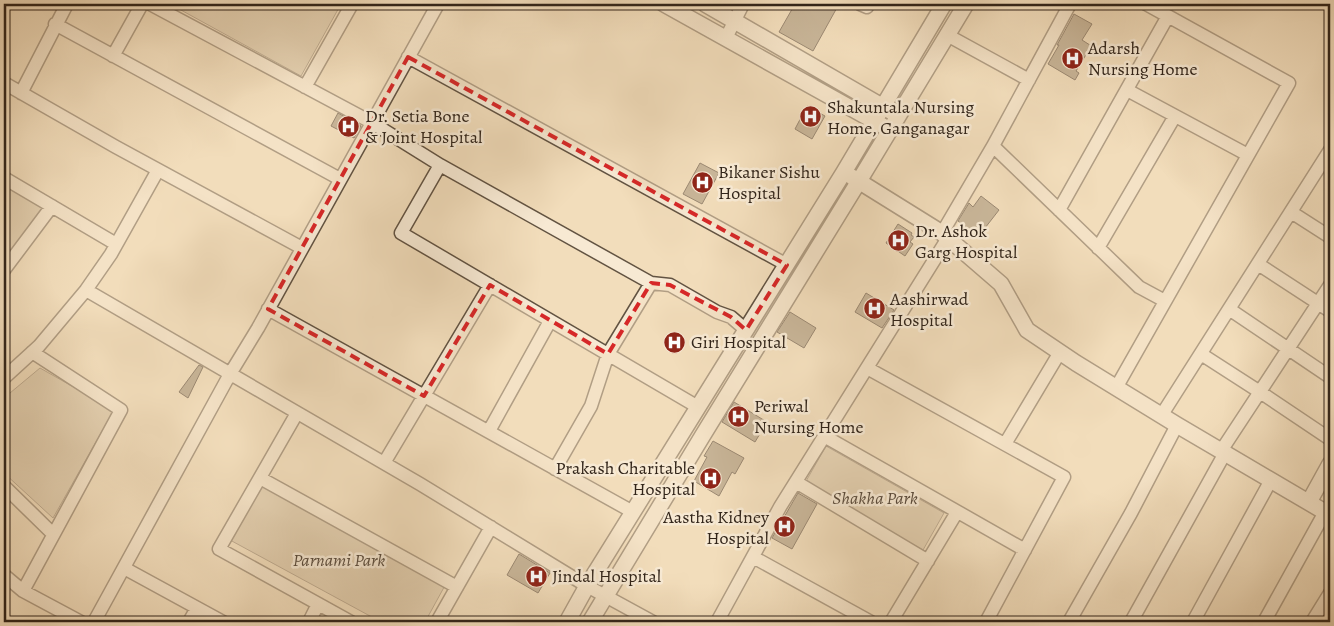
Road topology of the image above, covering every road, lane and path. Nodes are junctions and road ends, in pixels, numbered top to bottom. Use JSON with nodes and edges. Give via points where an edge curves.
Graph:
{"nodes":[{"id":1,"x":66,"y":4,"type":"edge"},
{"id":2,"x":142,"y":4,"type":"edge"},
{"id":3,"x":150,"y":4,"type":"edge"},
{"id":4,"x":352,"y":4,"type":"edge"},
{"id":5,"x":438,"y":4,"type":"edge"},
{"id":6,"x":664,"y":4,"type":"edge"},
{"id":7,"x":705,"y":4,"type":"edge"},
{"id":8,"x":743,"y":4,"type":"edge"},
{"id":9,"x":944,"y":4,"type":"edge"},
{"id":10,"x":966,"y":4,"type":"edge"},
{"id":11,"x":1070,"y":4,"type":"edge"},
{"id":12,"x":1146,"y":4,"type":"edge"},
{"id":13,"x":1168,"y":16,"type":"junction"},
{"id":14,"x":735,"y":20,"type":"junction"},
{"id":15,"x":55,"y":24,"type":"junction"},
{"id":16,"x":947,"y":35,"type":"junction"},
{"id":17,"x":726,"y":38,"type":"junction"},
{"id":18,"x":113,"y":56,"type":"junction"},
{"id":19,"x":408,"y":57,"type":"junction"},
{"id":20,"x":1029,"y":80,"type":"junction"},
{"id":21,"x":4,"y":83,"type":"edge"},
{"id":22,"x":305,"y":87,"type":"junction"},
{"id":23,"x":1127,"y":90,"type":"junction"},
{"id":24,"x":21,"y":93,"type":"junction"},
{"id":25,"x":883,"y":107,"type":"junction"},
{"id":26,"x":898,"y":116,"type":"junction"},
{"id":27,"x":1175,"y":116,"type":"junction"},
{"id":28,"x":371,"y":122,"type":"junction"},
{"id":29,"x":875,"y":122,"type":"junction"},
{"id":30,"x":890,"y":129,"type":"junction"},
{"id":31,"x":993,"y":146,"type":"junction"},
{"id":32,"x":1330,"y":150,"type":"edge"},
{"id":33,"x":1248,"y":155,"type":"junction"},
{"id":34,"x":440,"y":165,"type":"junction"},
{"id":35,"x":1326,"y":166,"type":"edge"},
{"id":36,"x":158,"y":170,"type":"junction"},
{"id":37,"x":844,"y":172,"type":"junction"},
{"id":38,"x":4,"y":178,"type":"edge"},
{"id":39,"x":340,"y":179,"type":"junction"},
{"id":40,"x":859,"y":181,"type":"junction"},
{"id":41,"x":52,"y":206,"type":"junction"},
{"id":42,"x":1059,"y":210,"type":"junction"},
{"id":43,"x":1291,"y":212,"type":"junction"},
{"id":44,"x":945,"y":235,"type":"junction"},
{"id":45,"x":1330,"y":237,"type":"edge"},
{"id":46,"x":116,"y":244,"type":"junction"},
{"id":47,"x":302,"y":248,"type":"junction"},
{"id":48,"x":1098,"y":248,"type":"junction"},
{"id":49,"x":1258,"y":264,"type":"junction"},
{"id":50,"x":787,"y":265,"type":"junction"},
{"id":51,"x":4,"y":270,"type":"edge"},
{"id":52,"x":651,"y":283,"type":"junction"},
{"id":53,"x":490,"y":285,"type":"junction"},
{"id":54,"x":1330,"y":285,"type":"edge"},
{"id":55,"x":86,"y":290,"type":"junction"},
{"id":56,"x":1165,"y":301,"type":"junction"},
{"id":57,"x":1319,"y":303,"type":"junction"},
{"id":58,"x":268,"y":309,"type":"junction"},
{"id":59,"x":1229,"y":309,"type":"junction"},
{"id":60,"x":1330,"y":311,"type":"edge"},
{"id":61,"x":550,"y":321,"type":"junction"},
{"id":62,"x":746,"y":330,"type":"junction"},
{"id":63,"x":1289,"y":348,"type":"junction"},
{"id":64,"x":32,"y":352,"type":"junction"},
{"id":65,"x":1060,"y":352,"type":"junction"},
{"id":66,"x":608,"y":354,"type":"junction"},
{"id":67,"x":1201,"y":354,"type":"junction"},
{"id":68,"x":867,"y":368,"type":"junction"},
{"id":69,"x":230,"y":374,"type":"junction"},
{"id":70,"x":1330,"y":377,"type":"edge"},
{"id":71,"x":4,"y":378,"type":"edge"},
{"id":72,"x":1116,"y":388,"type":"junction"},
{"id":73,"x":1260,"y":392,"type":"junction"},
{"id":74,"x":424,"y":396,"type":"junction"},
{"id":75,"x":698,"y":408,"type":"junction"},
{"id":76,"x":297,"y":413,"type":"junction"},
{"id":77,"x":1161,"y":416,"type":"junction"},
{"id":78,"x":1177,"y":425,"type":"junction"},
{"id":79,"x":489,"y":431,"type":"junction"},
{"id":80,"x":824,"y":436,"type":"junction"},
{"id":81,"x":1330,"y":439,"type":"edge"},
{"id":82,"x":1005,"y":444,"type":"junction"},
{"id":83,"x":1223,"y":452,"type":"junction"},
{"id":84,"x":384,"y":463,"type":"junction"},
{"id":85,"x":1330,"y":464,"type":"edge"},
{"id":86,"x":556,"y":469,"type":"junction"},
{"id":87,"x":260,"y":478,"type":"junction"},
{"id":88,"x":1271,"y":480,"type":"junction"},
{"id":89,"x":796,"y":482,"type":"junction"},
{"id":90,"x":4,"y":486,"type":"edge"},
{"id":91,"x":1309,"y":502,"type":"junction"},
{"id":92,"x":633,"y":512,"type":"junction"},
{"id":93,"x":957,"y":512,"type":"junction"},
{"id":94,"x":1327,"y":514,"type":"edge"},
{"id":95,"x":491,"y":527,"type":"junction"},
{"id":96,"x":54,"y":534,"type":"junction"},
{"id":97,"x":1024,"y":550,"type":"junction"},
{"id":98,"x":753,"y":558,"type":"junction"},
{"id":99,"x":928,"y":562,"type":"junction"},
{"id":100,"x":124,"y":568,"type":"junction"},
{"id":101,"x":4,"y":575,"type":"edge"},
{"id":102,"x":587,"y":586,"type":"junction"},
{"id":103,"x":457,"y":587,"type":"junction"},
{"id":104,"x":23,"y":591,"type":"junction"},
{"id":105,"x":1330,"y":593,"type":"edge"},
{"id":106,"x":605,"y":596,"type":"junction"},
{"id":107,"x":318,"y":604,"type":"junction"},
{"id":108,"x":197,"y":608,"type":"junction"},
{"id":109,"x":81,"y":622,"type":"edge"},
{"id":110,"x":94,"y":622,"type":"edge"},
{"id":111,"x":189,"y":622,"type":"edge"},
{"id":112,"x":223,"y":622,"type":"edge"},
{"id":113,"x":309,"y":622,"type":"edge"},
{"id":114,"x":351,"y":622,"type":"edge"},
{"id":115,"x":437,"y":622,"type":"edge"},
{"id":116,"x":567,"y":622,"type":"edge"},
{"id":117,"x":590,"y":622,"type":"edge"},
{"id":118,"x":653,"y":622,"type":"edge"},
{"id":119,"x":717,"y":622,"type":"edge"},
{"id":120,"x":871,"y":622,"type":"edge"},
{"id":121,"x":891,"y":622,"type":"edge"},
{"id":122,"x":986,"y":622,"type":"edge"},
{"id":123,"x":1069,"y":622,"type":"edge"},
{"id":124,"x":1131,"y":622,"type":"edge"},
{"id":125,"x":1194,"y":622,"type":"edge"},
{"id":126,"x":1264,"y":622,"type":"edge"},
{"id":127,"x":1312,"y":622,"type":"edge"}],
"edges":[{"from":1,"to":15,"type":"street"},
{"from":2,"to":18,"type":"street"},
{"from":3,"to":22,"type":"street"},
{"from":4,"to":22,"type":"street"},
{"from":5,"to":19,"type":"street"},
{"from":6,"to":17,"type":"street"},
{"from":7,"to":14,"type":"street"},
{"from":8,"to":14,"type":"street"},
{"from":9,"to":25,"type":"street"},
{"from":10,"to":16,"type":"street"},
{"from":11,"to":20,"type":"street"},
{"from":12,"to":13,"type":"street"},
{"from":13,"to":23,"type":"street"},
{"from":13,"to":33,"type":"street","via":[[1289,83]]},
{"from":14,"to":17,"type":"street"},
{"from":14,"to":25,"type":"street"},
{"from":15,"to":18,"type":"street"},
{"from":15,"to":24,"type":"street"},
{"from":16,"to":20,"type":"street"},
{"from":16,"to":26,"type":"street"},
{"from":17,"to":29,"type":"street"},
{"from":18,"to":39,"type":"street"},
{"from":19,"to":28,"type":"street"},
{"from":19,"to":50,"type":"street"},
{"from":20,"to":31,"type":"street"},
{"from":21,"to":24,"type":"street"},
{"from":22,"to":28,"type":"street"},
{"from":23,"to":27,"type":"street"},
{"from":23,"to":42,"type":"street"},
{"from":24,"to":36,"type":"street"},
{"from":25,"to":26,"type":"street"},
{"from":25,"to":29,"type":"street"},
{"from":26,"to":30,"type":"street"},
{"from":27,"to":33,"type":"street"},
{"from":27,"to":48,"type":"street"},
{"from":28,"to":34,"type":"street"},
{"from":28,"to":39,"type":"street"},
{"from":29,"to":30,"type":"street"},
{"from":29,"to":37,"type":"street"},
{"from":30,"to":40,"type":"street"},
{"from":31,"to":42,"type":"street"},
{"from":31,"to":44,"type":"street"},
{"from":32,"to":35,"type":"street"},
{"from":33,"to":56,"type":"street"},
{"from":34,"to":52,"type":"street"},
{"from":34,"to":53,"type":"street","via":[[402,233]]},
{"from":35,"to":43,"type":"street"},
{"from":36,"to":46,"type":"street"},
{"from":36,"to":47,"type":"street"},
{"from":37,"to":40,"type":"street"},
{"from":37,"to":50,"type":"street"},
{"from":38,"to":41,"type":"street"},
{"from":39,"to":47,"type":"street"},
{"from":40,"to":44,"type":"street"},
{"from":40,"to":106,"type":"street"},
{"from":41,"to":46,"type":"street"},
{"from":41,"to":51,"type":"street"},
{"from":42,"to":48,"type":"street"},
{"from":43,"to":45,"type":"street"},
{"from":43,"to":49,"type":"street"},
{"from":44,"to":65,"type":"street","via":[[1001,284],[1027,330]]},
{"from":44,"to":68,"type":"street"},
{"from":46,"to":55,"type":"street"},
{"from":47,"to":58,"type":"street"},
{"from":48,"to":56,"type":"street","via":[[1139,287]]},
{"from":49,"to":57,"type":"street"},
{"from":49,"to":59,"type":"street"},
{"from":50,"to":62,"type":"street"},
{"from":52,"to":62,"type":"street","via":[[670,285],[731,317]]},
{"from":52,"to":66,"type":"street"},
{"from":53,"to":61,"type":"street"},
{"from":53,"to":74,"type":"street"},
{"from":54,"to":57,"type":"street"},
{"from":55,"to":64,"type":"street"},
{"from":55,"to":69,"type":"street"},
{"from":56,"to":72,"type":"street"},
{"from":57,"to":60,"type":"street"},
{"from":57,"to":63,"type":"street"},
{"from":58,"to":69,"type":"street"},
{"from":58,"to":74,"type":"street"},
{"from":59,"to":63,"type":"street"},
{"from":59,"to":67,"type":"street"},
{"from":61,"to":66,"type":"street"},
{"from":61,"to":79,"type":"street"},
{"from":62,"to":75,"type":"street"},
{"from":63,"to":70,"type":"street"},
{"from":63,"to":73,"type":"street"},
{"from":64,"to":71,"type":"street"},
{"from":64,"to":96,"type":"street","via":[[121,410]]},
{"from":65,"to":72,"type":"street"},
{"from":65,"to":82,"type":"street"},
{"from":66,"to":75,"type":"street"},
{"from":66,"to":86,"type":"street","via":[[590,406]]},
{"from":67,"to":73,"type":"street"},
{"from":67,"to":77,"type":"street"},
{"from":68,"to":80,"type":"street"},
{"from":68,"to":82,"type":"street"},
{"from":69,"to":76,"type":"street"},
{"from":69,"to":100,"type":"street"},
{"from":72,"to":77,"type":"street"},
{"from":73,"to":81,"type":"street"},
{"from":73,"to":83,"type":"street"},
{"from":74,"to":79,"type":"street"},
{"from":74,"to":84,"type":"street"},
{"from":75,"to":92,"type":"street"},
{"from":76,"to":84,"type":"street"},
{"from":76,"to":87,"type":"street"},
{"from":77,"to":78,"type":"street"},
{"from":78,"to":83,"type":"street"},
{"from":78,"to":123,"type":"street"},
{"from":79,"to":86,"type":"street"},
{"from":80,"to":89,"type":"street"},
{"from":80,"to":93,"type":"street"},
{"from":82,"to":97,"type":"street","via":[[1064,477]]},
{"from":83,"to":88,"type":"street"},
{"from":83,"to":124,"type":"street"},
{"from":84,"to":95,"type":"street"},
{"from":85,"to":91,"type":"street"},
{"from":86,"to":92,"type":"street"},
{"from":87,"to":103,"type":"street"},
{"from":87,"to":107,"type":"street","via":[[219,549]]},
{"from":88,"to":91,"type":"street"},
{"from":88,"to":125,"type":"street"},
{"from":89,"to":98,"type":"street"},
{"from":89,"to":99,"type":"street"},
{"from":90,"to":96,"type":"street"},
{"from":91,"to":94,"type":"street"},
{"from":92,"to":102,"type":"street"},
{"from":93,"to":97,"type":"street"},
{"from":93,"to":99,"type":"street"},
{"from":94,"to":126,"type":"street"},
{"from":95,"to":102,"type":"street"},
{"from":95,"to":103,"type":"street"},
{"from":96,"to":104,"type":"street"},
{"from":97,"to":122,"type":"street"},
{"from":98,"to":119,"type":"street"},
{"from":98,"to":120,"type":"street"},
{"from":99,"to":121,"type":"street"},
{"from":100,"to":108,"type":"street"},
{"from":100,"to":110,"type":"street"},
{"from":101,"to":104,"type":"street"},
{"from":102,"to":106,"type":"street"},
{"from":102,"to":116,"type":"street"},
{"from":103,"to":115,"type":"street"},
{"from":104,"to":109,"type":"street"},
{"from":105,"to":127,"type":"street"},
{"from":106,"to":117,"type":"street"},
{"from":106,"to":118,"type":"street"},
{"from":107,"to":113,"type":"street"},
{"from":107,"to":114,"type":"street"},
{"from":108,"to":111,"type":"street"},
{"from":108,"to":112,"type":"street"}]}
